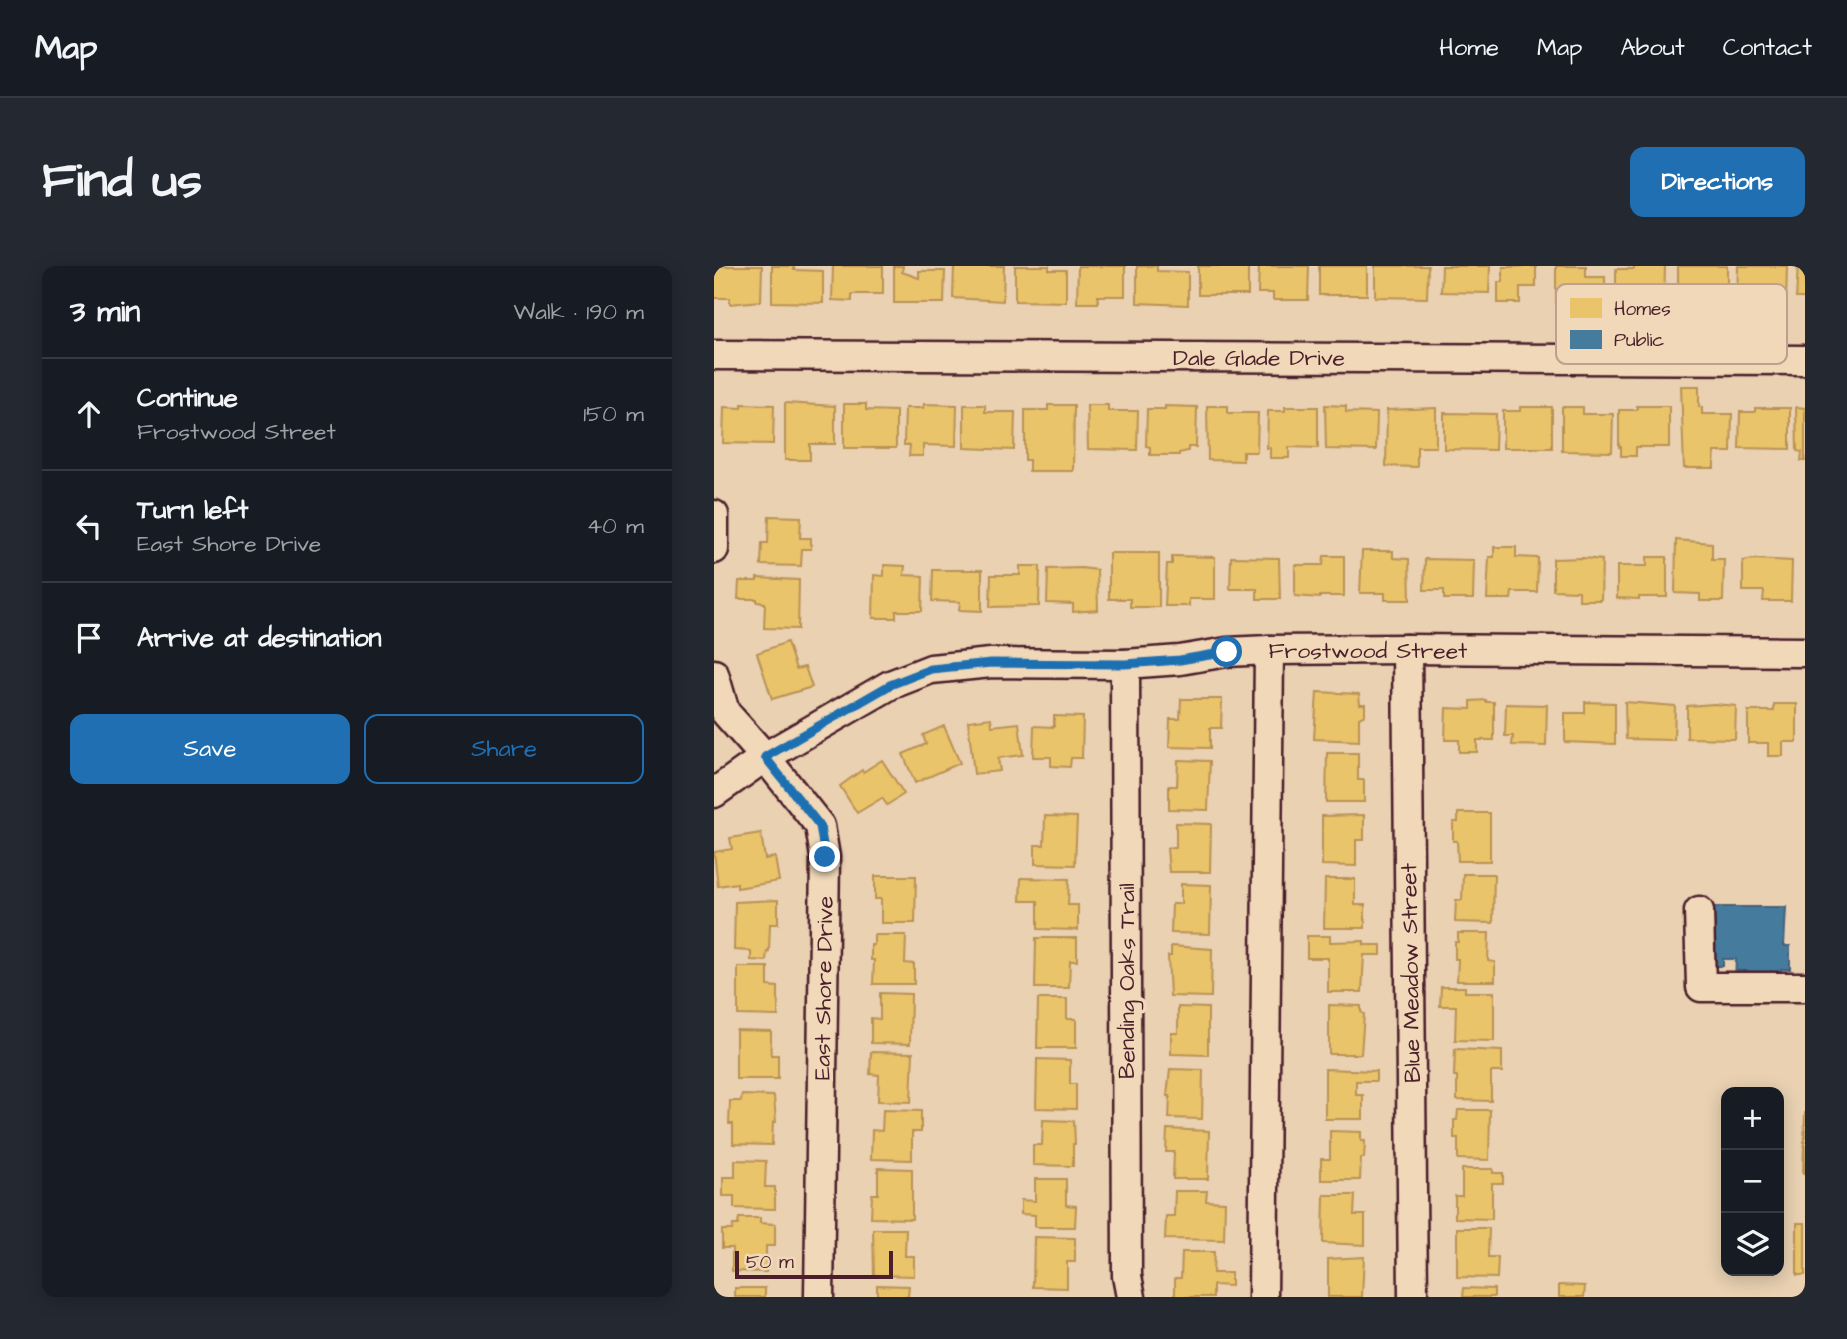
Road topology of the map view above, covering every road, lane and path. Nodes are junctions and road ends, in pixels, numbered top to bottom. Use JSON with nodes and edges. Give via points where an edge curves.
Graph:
{"nodes":[{"id":1,"x":714,"y":355,"type":"edge"},
{"id":2,"x":1556,"y":359,"type":"edge"},
{"id":3,"x":1787,"y":360,"type":"edge"},
{"id":4,"x":1805,"y":360,"type":"edge"},
{"id":5,"x":714,"y":515,"type":"edge"},
{"id":6,"x":714,"y":549,"type":"edge"},
{"id":7,"x":1407,"y":649,"type":"junction"},
{"id":8,"x":1269,"y":650,"type":"junction"},
{"id":9,"x":1805,"y":652,"type":"edge"},
{"id":10,"x":1125,"y":664,"type":"junction"},
{"id":11,"x":714,"y":674,"type":"edge"},
{"id":12,"x":765,"y":757,"type":"junction"},
{"id":13,"x":714,"y":793,"type":"edge"},
{"id":14,"x":1699,"y":911,"type":"dead end"},
{"id":15,"x":1805,"y":987,"type":"edge"},
{"id":16,"x":819,"y":1297,"type":"edge"},
{"id":17,"x":1131,"y":1297,"type":"edge"},
{"id":18,"x":1263,"y":1297,"type":"edge"},
{"id":19,"x":1413,"y":1297,"type":"edge"}],
"edges":[{"from":1,"to":2,"type":"street","name":"Dale Glade Drive"},
{"from":3,"to":4,"type":"street","name":"Dale Glade Drive"},
{"from":5,"to":6,"type":"street"},
{"from":7,"to":8,"type":"street","name":"Frostwood Street"},
{"from":7,"to":9,"type":"street","name":"Frostwood Street"},
{"from":7,"to":19,"type":"street","name":"Blue Meadow Street"},
{"from":8,"to":10,"type":"street","name":"Frostwood Street"},
{"from":8,"to":18,"type":"street"},
{"from":10,"to":12,"type":"street","name":"Frostwood Street","via":[[991,663],[931,669],[890,685]]},
{"from":10,"to":17,"type":"street","name":"Bending Oaks Trail","via":[[1127,1276]]},
{"from":11,"to":12,"type":"street","name":"East Shore Drive","via":[[725,712]]},
{"from":12,"to":13,"type":"street","name":"Frostwood Street"},
{"from":12,"to":16,"type":"street","name":"East Shore Drive","via":[[820,826],[825,857]]},
{"from":14,"to":15,"type":"street","via":[[1701,987]]}]}
